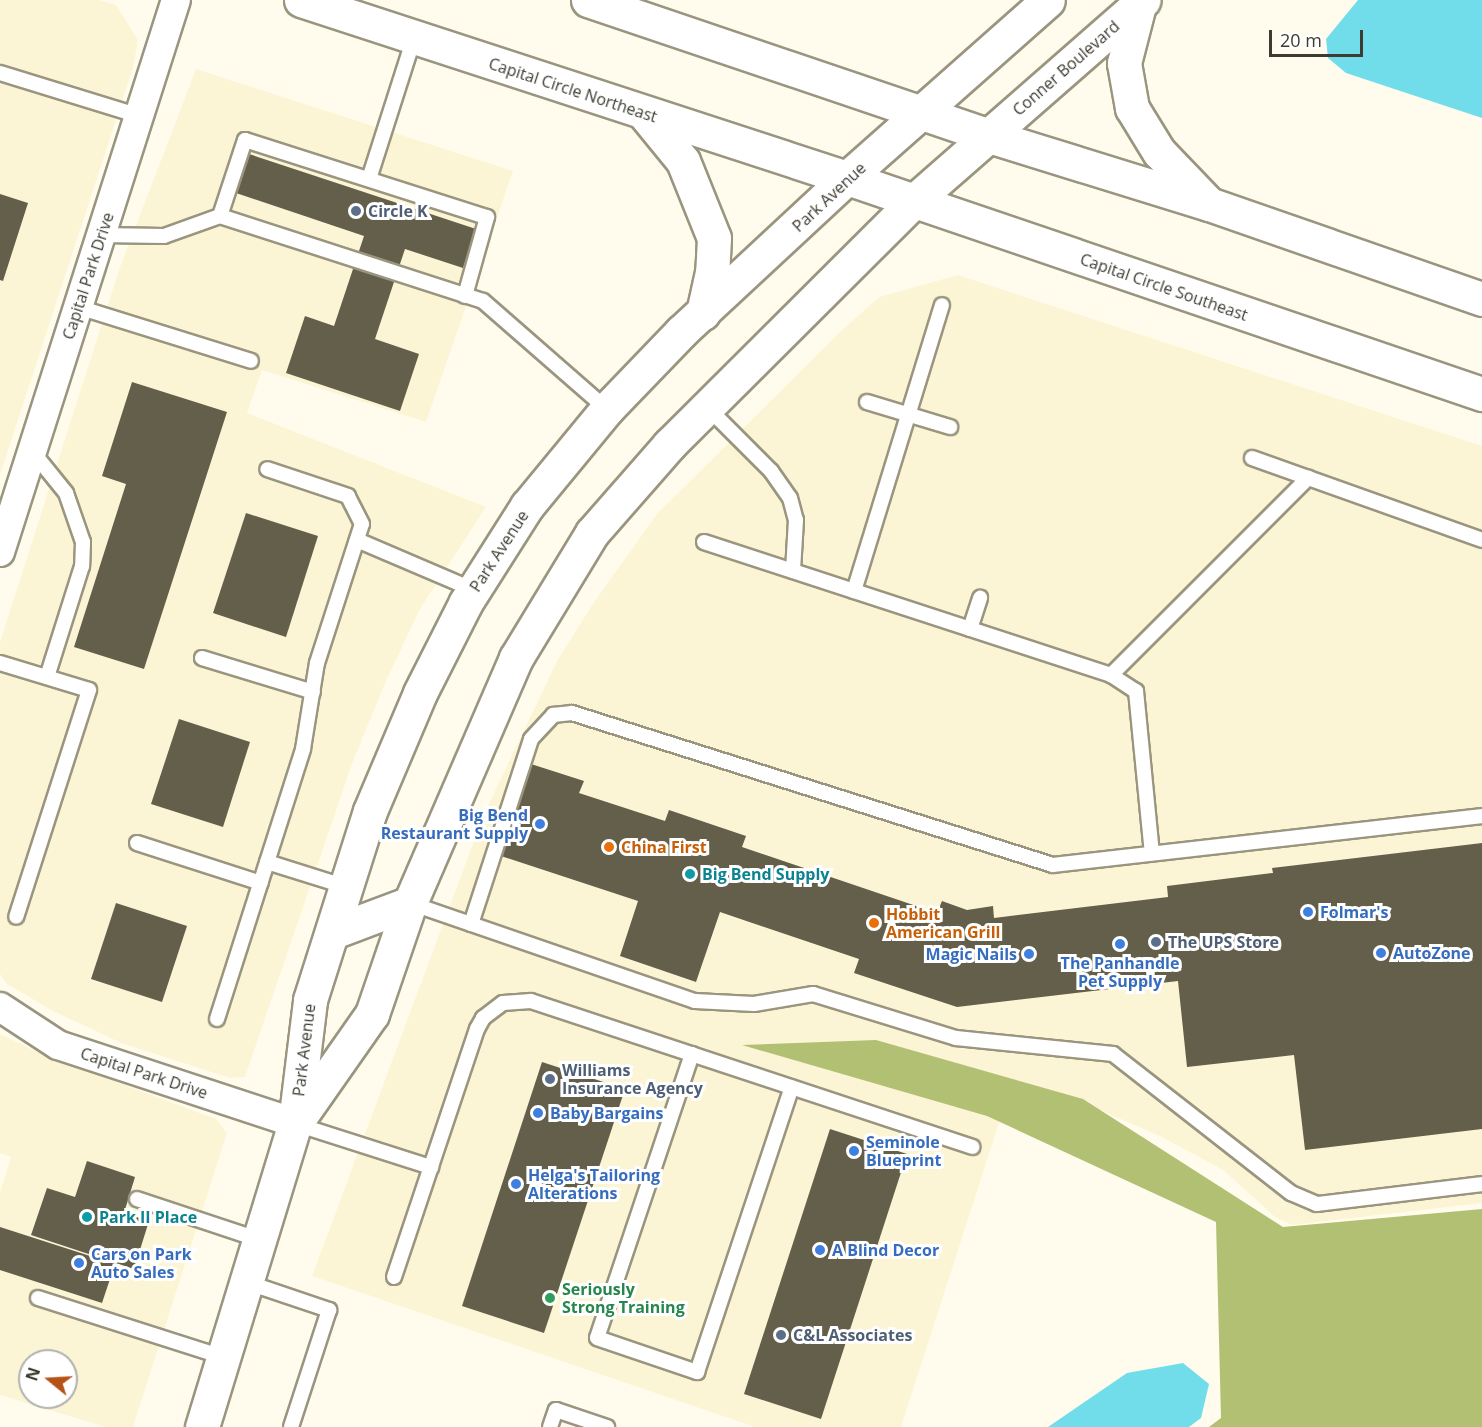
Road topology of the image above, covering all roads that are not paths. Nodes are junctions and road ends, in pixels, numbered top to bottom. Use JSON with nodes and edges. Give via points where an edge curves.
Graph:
{"nodes":[{"id":1,"x":176,"y":0,"type":"edge"},
{"id":2,"x":301,"y":0,"type":"edge"},
{"id":3,"x":588,"y":0,"type":"edge"},
{"id":4,"x":1048,"y":0,"type":"edge"},
{"id":5,"x":1141,"y":2,"type":"edge"},
{"id":6,"x":414,"y":38,"type":"junction"},
{"id":7,"x":0,"y":73,"type":"edge"},
{"id":8,"x":643,"y":112,"type":"junction"},
{"id":9,"x":925,"y":113,"type":"junction"},
{"id":10,"x":140,"y":116,"type":"junction"},
{"id":11,"x":989,"y":136,"type":"junction"},
{"id":12,"x":847,"y":178,"type":"junction"},
{"id":13,"x":369,"y":179,"type":"junction"},
{"id":14,"x":914,"y":201,"type":"junction"},
{"id":15,"x":1209,"y":204,"type":"junction"},
{"id":16,"x":220,"y":216,"type":"junction"},
{"id":17,"x":101,"y":235,"type":"junction"},
{"id":18,"x":465,"y":296,"type":"junction"},
{"id":19,"x":1482,"y":299,"type":"edge"},
{"id":20,"x":942,"y":305,"type":"dead end"},
{"id":21,"x":78,"y":307,"type":"junction"},
{"id":22,"x":703,"y":313,"type":"junction"},
{"id":23,"x":251,"y":361,"type":"dead end"},
{"id":24,"x":1482,"y":394,"type":"edge"},
{"id":25,"x":867,"y":402,"type":"dead end"},
{"id":26,"x":707,"y":407,"type":"junction"},
{"id":27,"x":607,"y":409,"type":"junction"},
{"id":28,"x":908,"y":415,"type":"junction"},
{"id":29,"x":950,"y":427,"type":"dead end"},
{"id":30,"x":32,"y":451,"type":"junction"},
{"id":31,"x":1252,"y":458,"type":"dead end"},
{"id":32,"x":267,"y":469,"type":"dead end"},
{"id":33,"x":1308,"y":478,"type":"junction"},
{"id":34,"x":357,"y":540,"type":"junction"},
{"id":35,"x":1482,"y":540,"type":"edge"},
{"id":36,"x":704,"y":542,"type":"dead end"},
{"id":37,"x":0,"y":552,"type":"edge"},
{"id":38,"x":793,"y":571,"type":"junction"},
{"id":39,"x":474,"y":590,"type":"junction"},
{"id":40,"x":854,"y":591,"type":"junction"},
{"id":41,"x":980,"y":598,"type":"dead end"},
{"id":42,"x":970,"y":629,"type":"junction"},
{"id":43,"x":202,"y":658,"type":"dead end"},
{"id":44,"x":0,"y":663,"type":"edge"},
{"id":45,"x":1111,"y":675,"type":"junction"},
{"id":46,"x":47,"y":677,"type":"junction"},
{"id":47,"x":313,"y":693,"type":"junction"},
{"id":48,"x":1482,"y":816,"type":"edge"},
{"id":49,"x":137,"y":843,"type":"dead end"},
{"id":50,"x":1152,"y":853,"type":"junction"},
{"id":51,"x":267,"y":862,"type":"junction"},
{"id":52,"x":261,"y":883,"type":"junction"},
{"id":53,"x":347,"y":886,"type":"junction"},
{"id":54,"x":410,"y":903,"type":"junction"},
{"id":55,"x":16,"y":917,"type":"dead end"},
{"id":56,"x":471,"y":924,"type":"junction"},
{"id":57,"x":333,"y":932,"type":"junction"},
{"id":58,"x":0,"y":1007,"type":"edge"},
{"id":59,"x":217,"y":1019,"type":"dead end"},
{"id":60,"x":692,"y":1054,"type":"junction"},
{"id":61,"x":792,"y":1087,"type":"junction"},
{"id":62,"x":295,"y":1123,"type":"junction"},
{"id":63,"x":973,"y":1147,"type":"dead end"},
{"id":64,"x":431,"y":1167,"type":"junction"},
{"id":65,"x":1482,"y":1184,"type":"edge"},
{"id":66,"x":137,"y":1199,"type":"dead end"},
{"id":67,"x":260,"y":1240,"type":"junction"},
{"id":68,"x":394,"y":1277,"type":"dead end"},
{"id":69,"x":246,"y":1282,"type":"junction"},
{"id":70,"x":38,"y":1298,"type":"dead end"},
{"id":71,"x":223,"y":1357,"type":"junction"},
{"id":72,"x":202,"y":1427,"type":"edge"},
{"id":73,"x":291,"y":1427,"type":"edge"},
{"id":74,"x":550,"y":1427,"type":"edge"},
{"id":75,"x":607,"y":1427,"type":"edge"}],
"edges":[{"from":1,"to":10,"type":"street","name":"Capital Park Drive"},
{"from":2,"to":6,"type":"main road","name":"Capital Circle Northeast"},
{"from":3,"to":9,"type":"main road"},
{"from":4,"to":9,"type":"main road"},
{"from":5,"to":11,"type":"main road","name":"Conner Boulevard"},
{"from":5,"to":15,"type":"main road","via":[[1124,63],[1132,108],[1159,153]]},
{"from":6,"to":8,"type":"main road","name":"Capital Circle Northeast"},
{"from":6,"to":13,"type":"lane"},
{"from":7,"to":10,"type":"lane"},
{"from":8,"to":12,"type":"main road","name":"Capital Circle Northeast"},
{"from":8,"to":22,"type":"main road","via":[[683,161],[714,238]]},
{"from":9,"to":11,"type":"main road"},
{"from":9,"to":12,"type":"main road","name":"Park Avenue"},
{"from":10,"to":17,"type":"street","name":"Capital Park Drive"},
{"from":11,"to":14,"type":"main road","name":"Park Avenue"},
{"from":11,"to":15,"type":"main road"},
{"from":12,"to":14,"type":"main road","name":"Capital Circle Southeast"},
{"from":12,"to":22,"type":"main road","name":"Park Avenue"},
{"from":13,"to":16,"type":"lane","via":[[245,140]]},
{"from":13,"to":18,"type":"lane","via":[[487,217]]},
{"from":14,"to":24,"type":"main road","name":"Capital Circle Southeast"},
{"from":14,"to":26,"type":"main road","name":"Park Avenue"},
{"from":15,"to":19,"type":"main road"},
{"from":16,"to":17,"type":"lane","via":[[165,236]]},
{"from":16,"to":18,"type":"lane"},
{"from":17,"to":21,"type":"street","name":"Capital Park Drive"},
{"from":18,"to":27,"type":"lane","via":[[483,302]]},
{"from":20,"to":28,"type":"lane"},
{"from":21,"to":23,"type":"lane"},
{"from":21,"to":30,"type":"street","name":"Capital Park Drive"},
{"from":22,"to":27,"type":"main road","name":"Park Avenue"},
{"from":25,"to":28,"type":"lane"},
{"from":26,"to":38,"type":"lane","via":[[771,471],[790,498],[796,520]]},
{"from":26,"to":54,"type":"main road","name":"Park Avenue","via":[[592,533],[516,658]]},
{"from":27,"to":39,"type":"main road","name":"Park Avenue","via":[[527,506]]},
{"from":28,"to":29,"type":"lane"},
{"from":28,"to":40,"type":"lane"},
{"from":30,"to":37,"type":"street","name":"Capital Park Drive"},
{"from":30,"to":46,"type":"lane","via":[[66,493],[83,542],[82,566]]},
{"from":31,"to":33,"type":"lane"},
{"from":32,"to":34,"type":"lane","via":[[348,496],[362,524]]},
{"from":33,"to":35,"type":"lane"},
{"from":33,"to":45,"type":"lane"},
{"from":34,"to":39,"type":"lane"},
{"from":34,"to":47,"type":"lane","via":[[317,663]]},
{"from":36,"to":38,"type":"lane"},
{"from":38,"to":40,"type":"lane"},
{"from":39,"to":53,"type":"main road","name":"Park Avenue","via":[[411,715],[370,811]]},
{"from":40,"to":42,"type":"lane"},
{"from":41,"to":42,"type":"lane"},
{"from":42,"to":45,"type":"lane"},
{"from":43,"to":47,"type":"lane"},
{"from":44,"to":46,"type":"lane"},
{"from":45,"to":50,"type":"lane","via":[[1136,691]]},
{"from":46,"to":55,"type":"lane","via":[[89,690]]},
{"from":47,"to":51,"type":"lane","via":[[303,749]]},
{"from":48,"to":50,"type":"lane"},
{"from":49,"to":52,"type":"lane"},
{"from":50,"to":56,"type":"lane","via":[[1053,865],[572,713],[553,715],[531,739]]},
{"from":51,"to":52,"type":"lane"},
{"from":51,"to":53,"type":"lane"},
{"from":52,"to":59,"type":"lane"},
{"from":53,"to":57,"type":"main road","name":"Park Avenue"},
{"from":54,"to":56,"type":"lane"},
{"from":54,"to":57,"type":"main road"},
{"from":54,"to":62,"type":"main road","name":"Park Avenue","via":[[372,1014]]},
{"from":56,"to":65,"type":"lane","via":[[695,1001],[754,1004],[813,994],[956,1038],[1113,1054],[1291,1193],[1317,1204]]},
{"from":57,"to":62,"type":"main road","name":"Park Avenue","via":[[310,1000]]},
{"from":58,"to":62,"type":"street","name":"Capital Park Drive","via":[[58,1045]]},
{"from":60,"to":61,"type":"lane"},
{"from":60,"to":61,"type":"lane","via":[[597,1338],[697,1372]]},
{"from":60,"to":64,"type":"lane","via":[[531,1001],[503,1003],[483,1018],[477,1029]]},
{"from":61,"to":63,"type":"lane"},
{"from":62,"to":64,"type":"lane"},
{"from":62,"to":67,"type":"main road","name":"Park Avenue"},
{"from":64,"to":68,"type":"lane"},
{"from":66,"to":67,"type":"lane"},
{"from":67,"to":69,"type":"main road","name":"Park Avenue"},
{"from":69,"to":71,"type":"main road","name":"Park Avenue"},
{"from":69,"to":73,"type":"lane","via":[[329,1310]]},
{"from":70,"to":71,"type":"lane"},
{"from":71,"to":72,"type":"main road","name":"Park Avenue"},
{"from":74,"to":75,"type":"lane","via":[[556,1410]]}]}
